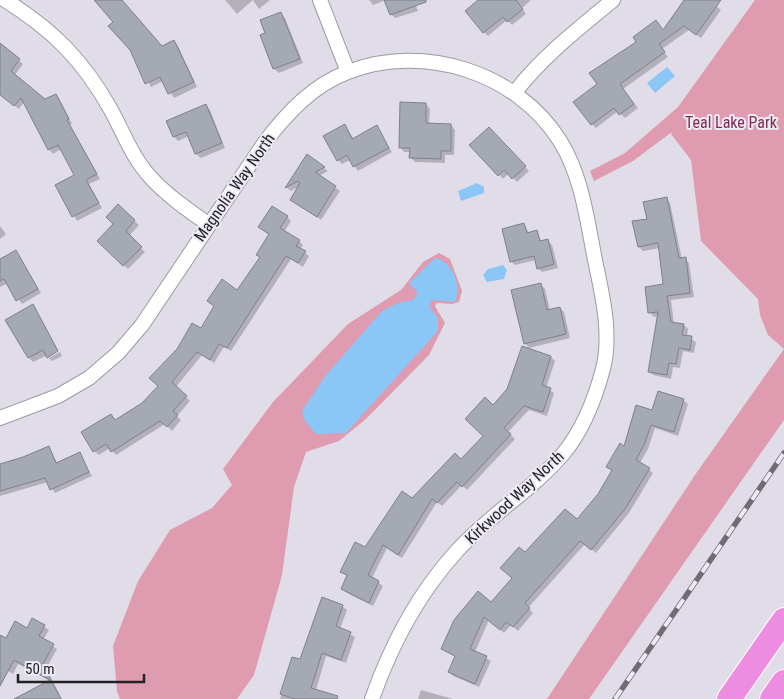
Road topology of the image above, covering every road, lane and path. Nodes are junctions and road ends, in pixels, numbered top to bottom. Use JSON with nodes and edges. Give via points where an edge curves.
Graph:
{"nodes":[{"id":1,"x":5,"y":0,"type":"edge"},
{"id":2,"x":320,"y":0,"type":"edge"},
{"id":3,"x":613,"y":0,"type":"edge"},
{"id":4,"x":348,"y":72,"type":"junction"},
{"id":5,"x":515,"y":92,"type":"junction"},
{"id":6,"x":208,"y":224,"type":"junction"},
{"id":7,"x":0,"y":418,"type":"edge"},
{"id":8,"x":784,"y":620,"type":"edge"},
{"id":9,"x":784,"y":682,"type":"edge"},
{"id":10,"x":372,"y":699,"type":"edge"},
{"id":11,"x":729,"y":699,"type":"edge"},
{"id":12,"x":772,"y":699,"type":"edge"}],
"edges":[{"from":1,"to":6,"type":"street","via":[[35,18],[65,44],[91,76],[138,162],[182,206]]},
{"from":2,"to":4,"type":"street"},
{"from":3,"to":5,"type":"street","via":[[556,48]]},
{"from":4,"to":5,"type":"street","name":"Magnolia Way North","via":[[393,62],[426,62],[479,74]]},
{"from":4,"to":6,"type":"street","name":"Magnolia Way North","via":[[314,91],[287,113]]},
{"from":5,"to":10,"type":"street","name":"Kirkwood Way North","via":[[559,139],[578,183],[603,298],[604,366],[579,431],[562,454],[493,515],[456,552],[423,593],[397,638]]},
{"from":6,"to":7,"type":"street","name":"Magnolia Way North","via":[[142,325],[118,353],[89,378],[58,396]]},
{"from":8,"to":11,"type":"highway"},
{"from":9,"to":12,"type":"highway"}]}
